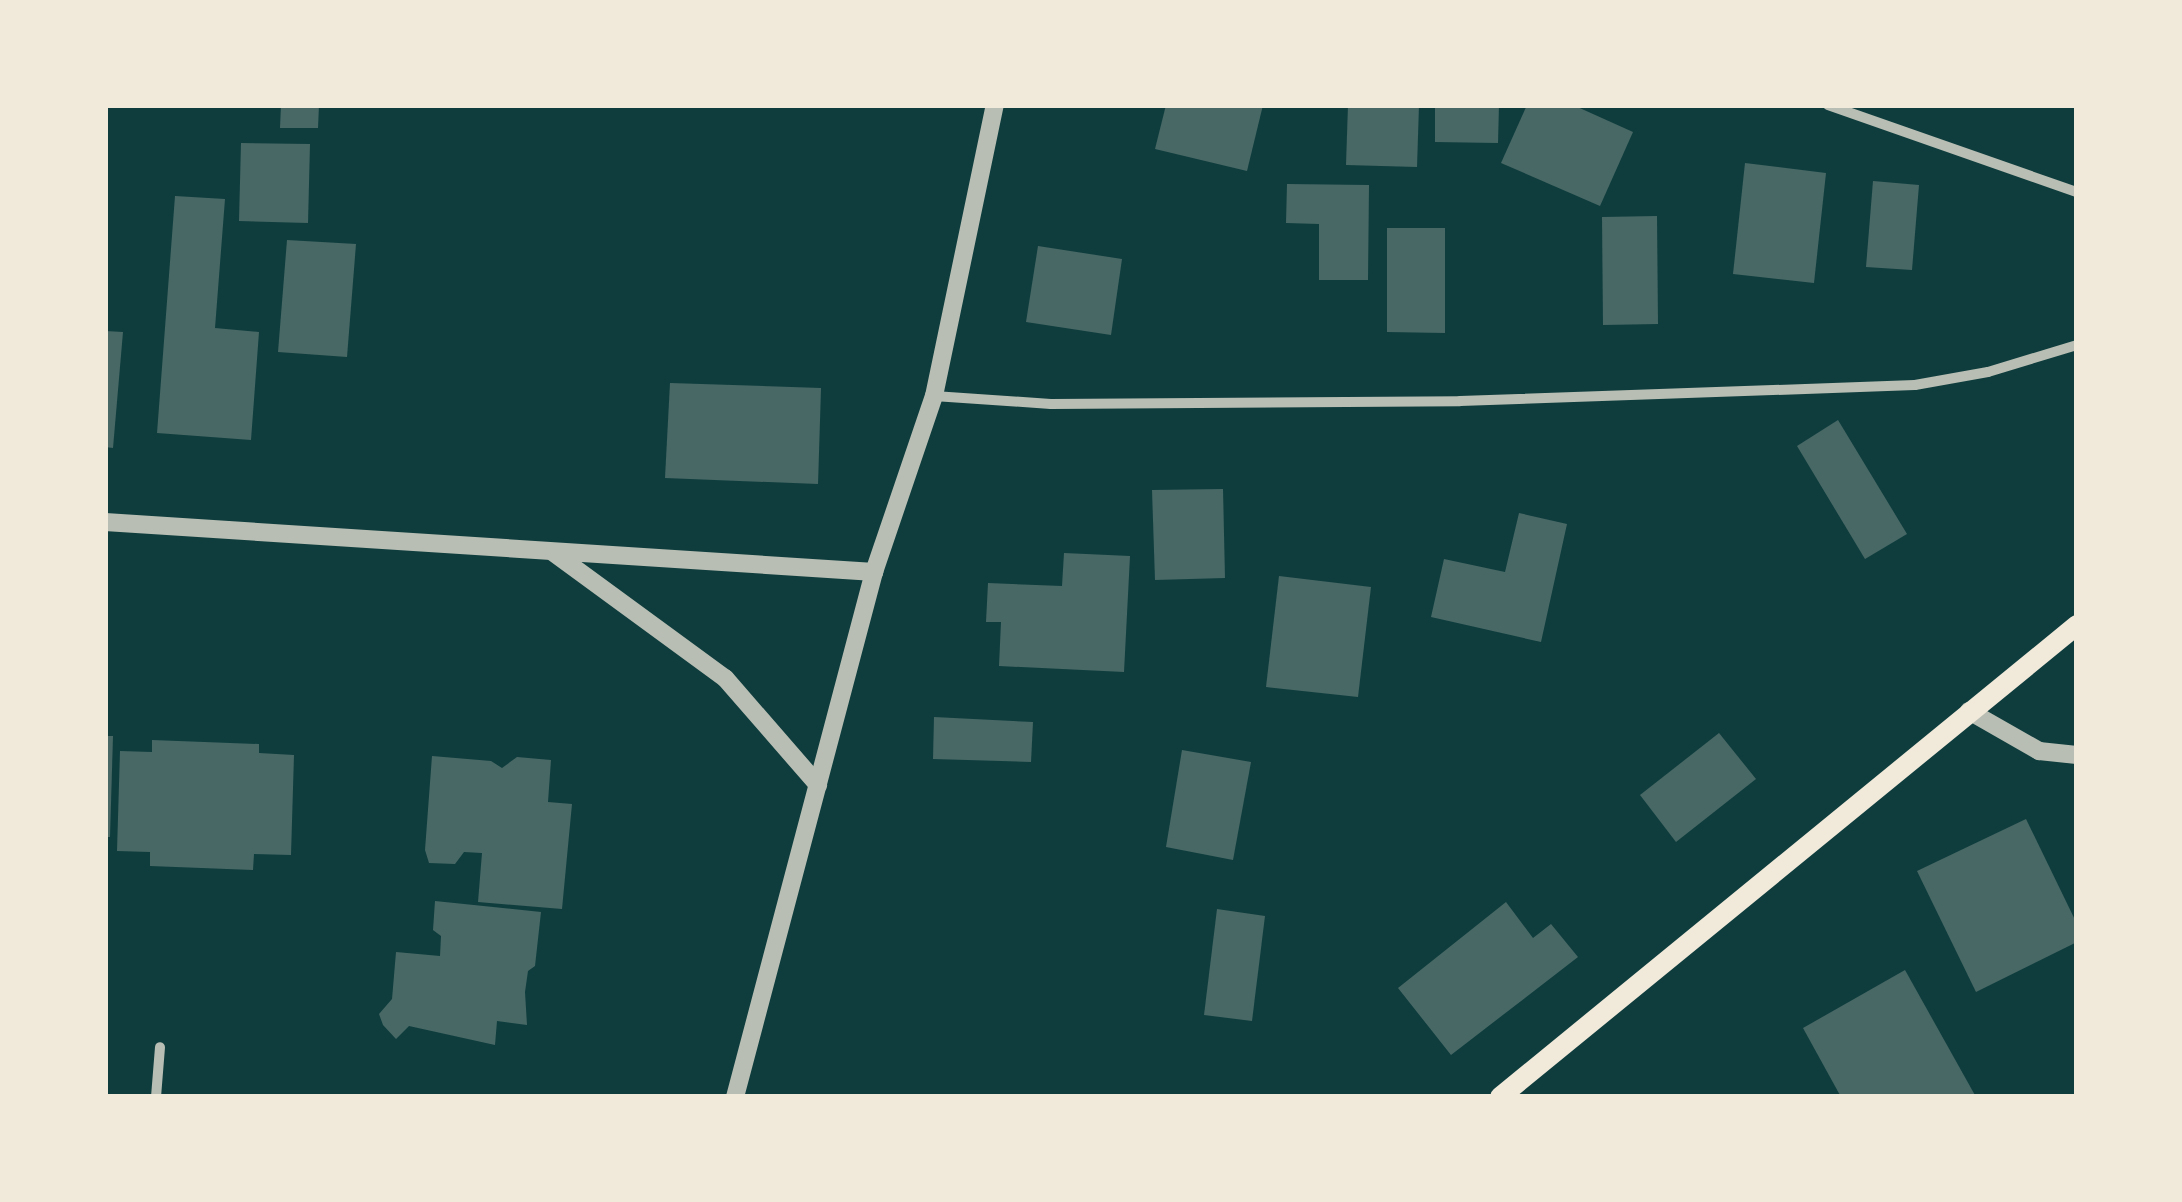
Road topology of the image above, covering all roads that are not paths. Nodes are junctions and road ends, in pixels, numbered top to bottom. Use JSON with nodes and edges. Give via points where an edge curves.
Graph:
{"nodes":[{"id":1,"x":995,"y":105,"type":"edge"},
{"id":2,"x":1828,"y":105,"type":"edge"},
{"id":3,"x":2077,"y":192,"type":"edge"},
{"id":4,"x":2077,"y":345,"type":"edge"},
{"id":5,"x":934,"y":396,"type":"junction"},
{"id":6,"x":105,"y":522,"type":"edge"},
{"id":7,"x":554,"y":553,"type":"junction"},
{"id":8,"x":874,"y":572,"type":"junction"},
{"id":9,"x":2077,"y":625,"type":"edge"},
{"id":10,"x":1969,"y":711,"type":"junction"},
{"id":11,"x":2077,"y":755,"type":"edge"},
{"id":12,"x":818,"y":786,"type":"junction"},
{"id":13,"x":160,"y":1047,"type":"dead end"},
{"id":14,"x":156,"y":1097,"type":"edge"},
{"id":15,"x":735,"y":1097,"type":"edge"},
{"id":16,"x":1500,"y":1097,"type":"edge"}],
"edges":[{"from":1,"to":5,"type":"street"},
{"from":2,"to":3,"type":"street"},
{"from":4,"to":5,"type":"street","via":[[1915,385],[1441,401],[1052,404]]},
{"from":5,"to":8,"type":"street"},
{"from":6,"to":7,"type":"street"},
{"from":7,"to":8,"type":"street"},
{"from":7,"to":12,"type":"street","via":[[725,678]]},
{"from":8,"to":12,"type":"street"},
{"from":9,"to":10,"type":"main road"},
{"from":10,"to":11,"type":"street","via":[[2039,752]]},
{"from":10,"to":16,"type":"main road"},
{"from":12,"to":15,"type":"street"},
{"from":13,"to":14,"type":"street"}]}
